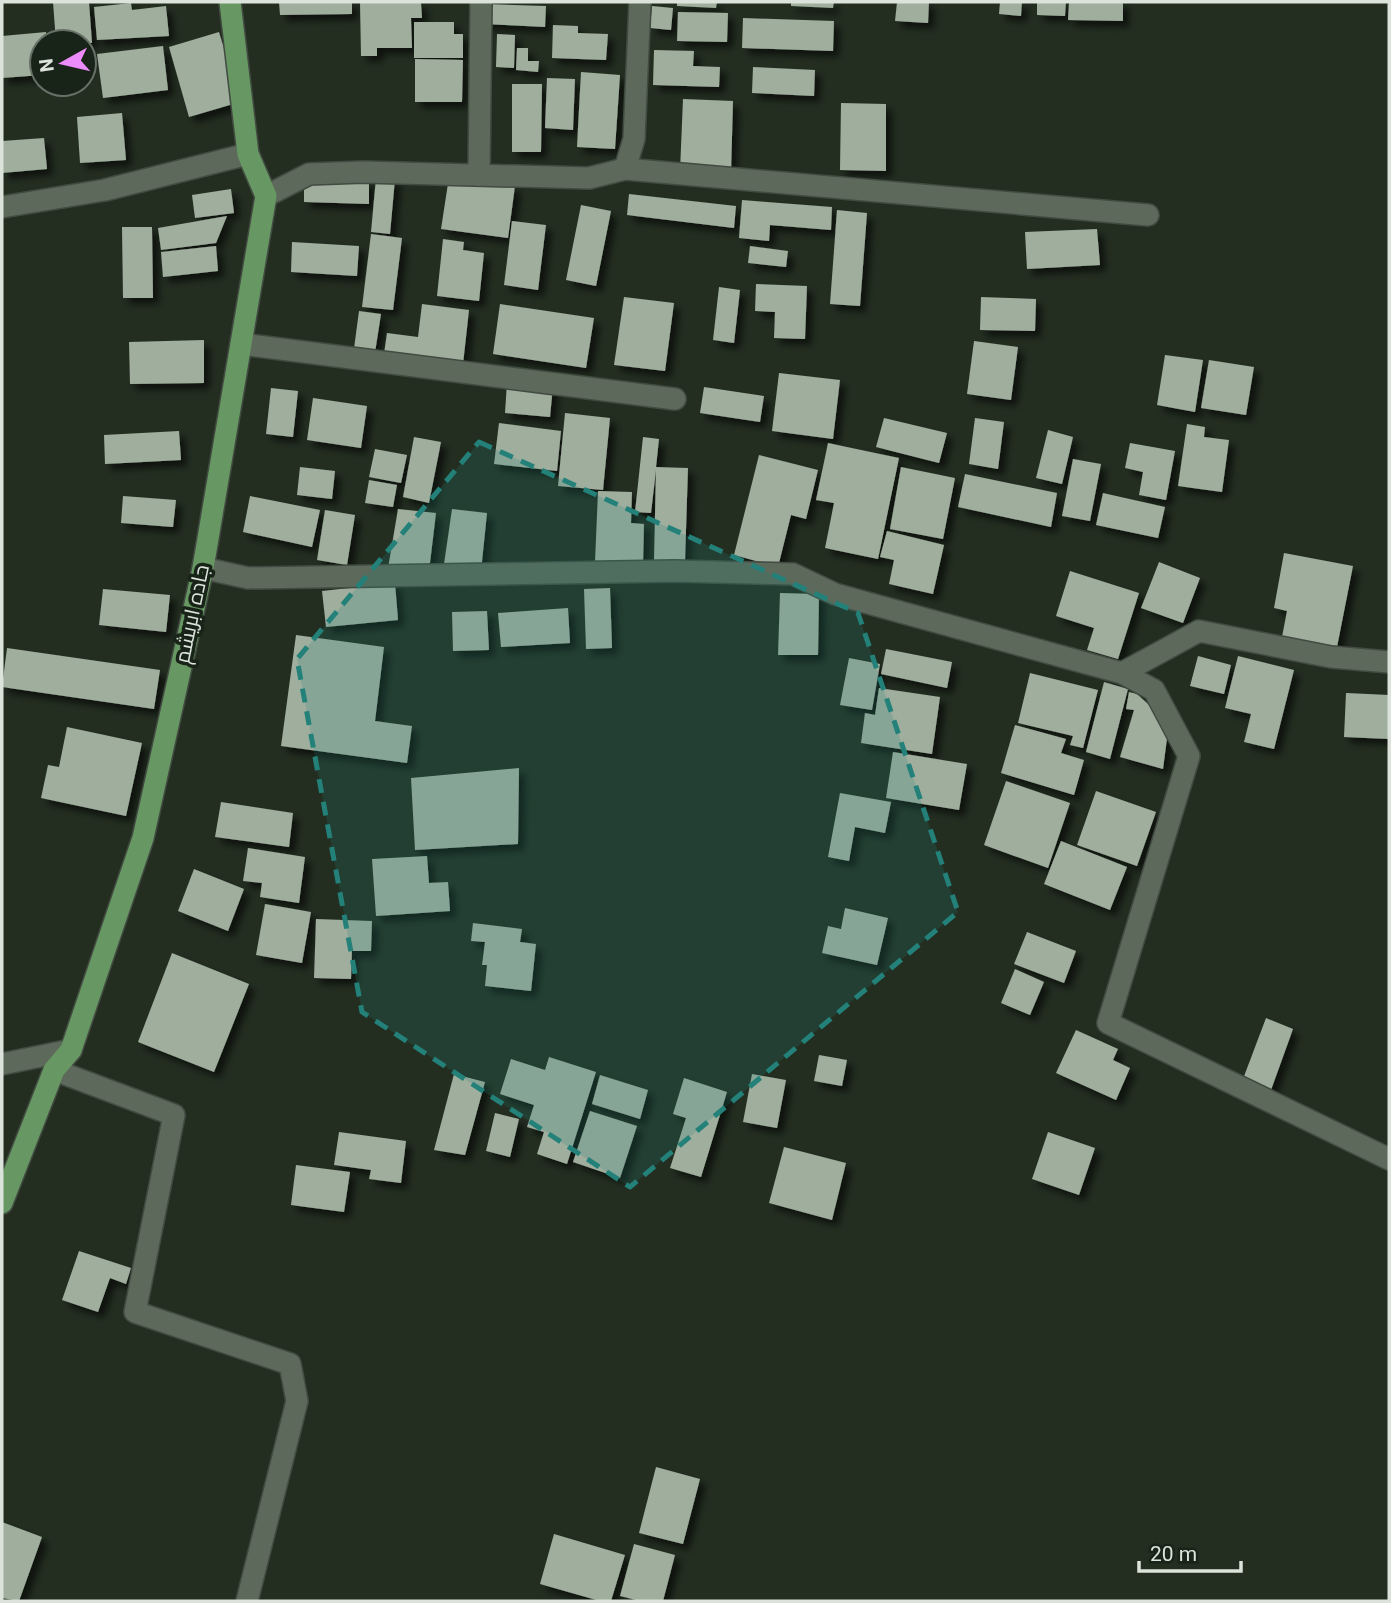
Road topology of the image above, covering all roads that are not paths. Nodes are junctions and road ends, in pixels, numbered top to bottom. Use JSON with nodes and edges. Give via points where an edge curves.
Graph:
{"nodes":[{"id":1,"x":230,"y":2,"type":"edge"},
{"id":2,"x":481,"y":2,"type":"edge"},
{"id":3,"x":640,"y":2,"type":"edge"},
{"id":4,"x":248,"y":154,"type":"junction"},
{"id":5,"x":625,"y":169,"type":"junction"},
{"id":6,"x":479,"y":175,"type":"junction"},
{"id":7,"x":266,"y":196,"type":"junction"},
{"id":8,"x":2,"y":207,"type":"edge"},
{"id":9,"x":1148,"y":215,"type":"dead end"},
{"id":10,"x":240,"y":344,"type":"junction"},
{"id":11,"x":675,"y":398,"type":"dead end"},
{"id":12,"x":203,"y":568,"type":"junction"},
{"id":13,"x":1389,"y":662,"type":"edge"},
{"id":14,"x":1122,"y":673,"type":"junction"},
{"id":15,"x":71,"y":1050,"type":"junction"},
{"id":16,"x":2,"y":1064,"type":"edge"},
{"id":17,"x":54,"y":1070,"type":"junction"},
{"id":18,"x":1389,"y":1159,"type":"edge"},
{"id":19,"x":2,"y":1203,"type":"edge"},
{"id":20,"x":247,"y":1601,"type":"edge"}],
"edges":[{"from":1,"to":4,"type":"main road"},
{"from":2,"to":6,"type":"street"},
{"from":3,"to":5,"type":"street","via":[[634,139]]},
{"from":4,"to":7,"type":"main road"},
{"from":4,"to":8,"type":"street","via":[[105,190]]},
{"from":5,"to":6,"type":"street","via":[[589,178]]},
{"from":5,"to":9,"type":"street"},
{"from":6,"to":7,"type":"street","via":[[309,174]]},
{"from":7,"to":10,"type":"main road","name":"جاده ابریشم"},
{"from":10,"to":11,"type":"street"},
{"from":10,"to":12,"type":"main road","name":"جاده ابریشم"},
{"from":12,"to":14,"type":"street","via":[[248,578],[675,571],[793,574],[835,594]]},
{"from":12,"to":15,"type":"main road","name":"جاده ابریشم","via":[[143,838]]},
{"from":13,"to":14,"type":"street","via":[[1331,657],[1199,631]]},
{"from":14,"to":18,"type":"street","via":[[1154,690],[1189,756],[1108,1023]]},
{"from":15,"to":16,"type":"street"},
{"from":15,"to":17,"type":"main road","name":"جاده ابریشم"},
{"from":17,"to":19,"type":"main road","name":"جاده ابریشم"},
{"from":17,"to":20,"type":"street","via":[[174,1115],[135,1312],[290,1364],[297,1401]]}]}
